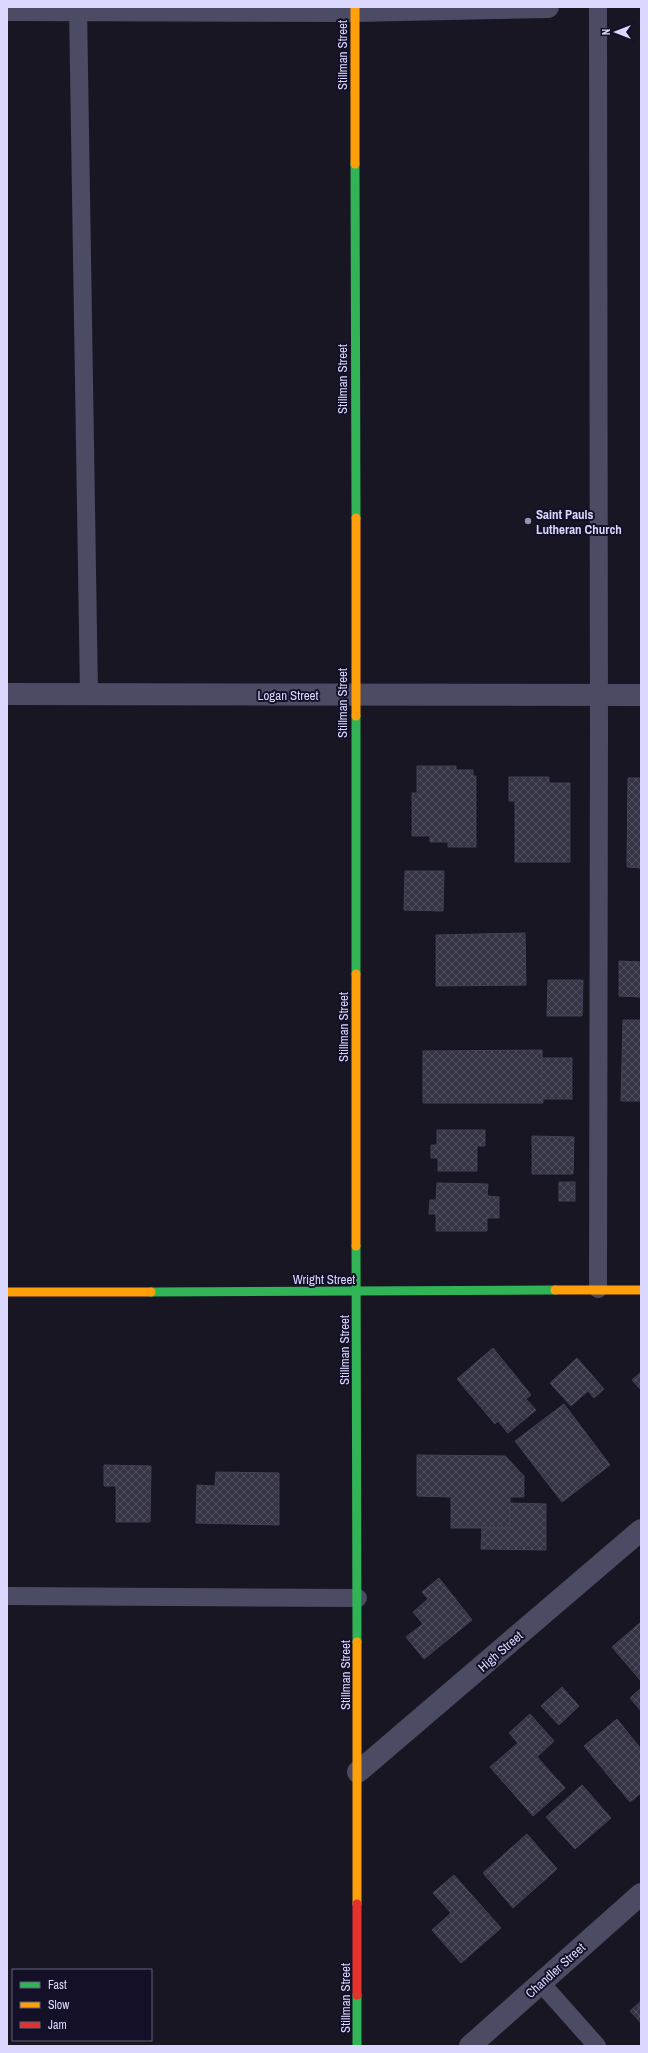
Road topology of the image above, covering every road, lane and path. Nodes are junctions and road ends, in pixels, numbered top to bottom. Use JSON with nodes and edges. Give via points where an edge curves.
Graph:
{"nodes":[{"id":1,"x":548,"y":7,"type":"edge"},
{"id":2,"x":598,"y":7,"type":"edge"},
{"id":3,"x":78,"y":9,"type":"edge"},
{"id":4,"x":355,"y":9,"type":"edge"},
{"id":5,"x":7,"y":10,"type":"edge"},
{"id":6,"x":7,"y":694,"type":"edge"},
{"id":7,"x":89,"y":694,"type":"junction"},
{"id":8,"x":356,"y":695,"type":"junction"},
{"id":9,"x":641,"y":695,"type":"edge"},
{"id":10,"x":598,"y":696,"type":"junction"},
{"id":11,"x":598,"y":1289,"type":"junction"},
{"id":12,"x":641,"y":1290,"type":"edge"},
{"id":13,"x":7,"y":1292,"type":"edge"},
{"id":14,"x":358,"y":1292,"type":"junction"},
{"id":15,"x":641,"y":1530,"type":"edge"},
{"id":16,"x":7,"y":1596,"type":"edge"},
{"id":17,"x":358,"y":1598,"type":"junction"},
{"id":18,"x":358,"y":1772,"type":"junction"},
{"id":19,"x":641,"y":1894,"type":"edge"},
{"id":20,"x":541,"y":1983,"type":"junction"},
{"id":21,"x":357,"y":2046,"type":"edge"},
{"id":22,"x":470,"y":2046,"type":"edge"},
{"id":23,"x":597,"y":2046,"type":"edge"}],
"edges":[{"from":1,"to":4,"type":"street"},
{"from":2,"to":10,"type":"lane"},
{"from":3,"to":4,"type":"street"},
{"from":3,"to":5,"type":"street"},
{"from":3,"to":7,"type":"lane"},
{"from":4,"to":8,"type":"street","name":"Stillman Street"},
{"from":6,"to":7,"type":"street","name":"Logan Street"},
{"from":7,"to":8,"type":"street","name":"Logan Street"},
{"from":8,"to":10,"type":"street","name":"Logan Street"},
{"from":8,"to":14,"type":"street","name":"Stillman Street"},
{"from":9,"to":10,"type":"street","name":"Logan Street"},
{"from":10,"to":11,"type":"lane"},
{"from":11,"to":12,"type":"street","name":"Wright Street"},
{"from":11,"to":14,"type":"street","name":"Wright Street"},
{"from":13,"to":14,"type":"street","name":"Wright Street"},
{"from":14,"to":17,"type":"street","name":"Stillman Street"},
{"from":15,"to":18,"type":"street","name":"High Street"},
{"from":16,"to":17,"type":"lane"},
{"from":17,"to":18,"type":"street","name":"Stillman Street"},
{"from":18,"to":21,"type":"street","name":"Stillman Street"},
{"from":19,"to":20,"type":"street","name":"Chandler Street"},
{"from":20,"to":22,"type":"street","name":"Chandler Street"},
{"from":20,"to":23,"type":"lane"}]}
